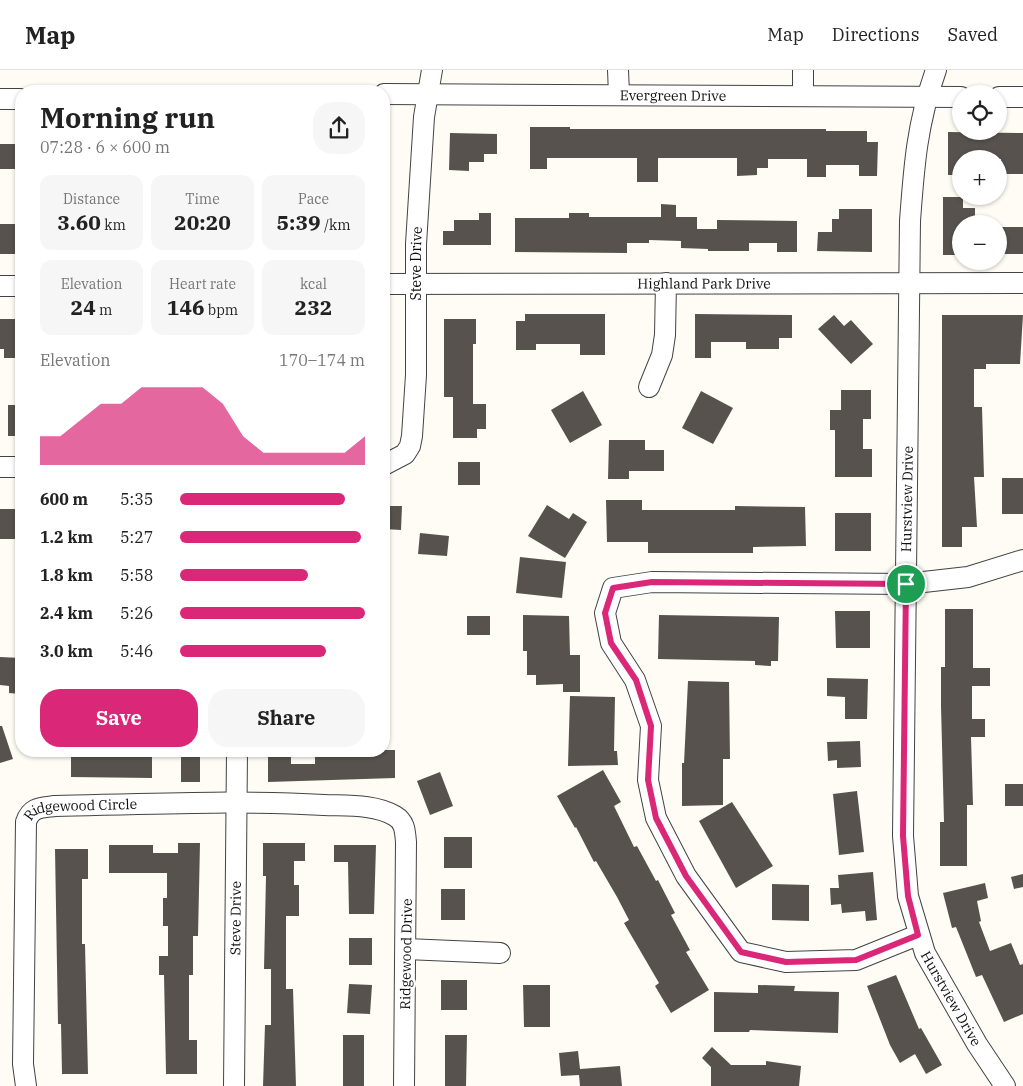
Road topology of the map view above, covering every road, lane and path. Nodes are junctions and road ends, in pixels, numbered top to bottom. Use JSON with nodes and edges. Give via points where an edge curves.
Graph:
{"nodes":[{"id":1,"x":432,"y":70,"type":"edge"},
{"id":2,"x":618,"y":70,"type":"edge"},
{"id":3,"x":803,"y":70,"type":"edge"},
{"id":4,"x":936,"y":70,"type":"edge"},
{"id":5,"x":429,"y":93,"type":"junction"},
{"id":6,"x":390,"y":94,"type":"edge"},
{"id":7,"x":619,"y":94,"type":"junction"},
{"id":8,"x":803,"y":96,"type":"junction"},
{"id":9,"x":926,"y":96,"type":"junction"},
{"id":10,"x":952,"y":97,"type":"edge"},
{"id":11,"x":1007,"y":97,"type":"edge"},
{"id":12,"x":1023,"y":97,"type":"edge"},
{"id":13,"x":0,"y":99,"type":"edge"},
{"id":14,"x":15,"y":99,"type":"edge"},
{"id":15,"x":909,"y":282,"type":"junction"},
{"id":16,"x":666,"y":283,"type":"junction"},
{"id":17,"x":1023,"y":283,"type":"edge"},
{"id":18,"x":390,"y":284,"type":"edge"},
{"id":19,"x":416,"y":284,"type":"junction"},
{"id":20,"x":0,"y":286,"type":"edge"},
{"id":21,"x":15,"y":286,"type":"edge"},
{"id":22,"x":649,"y":387,"type":"dead end"},
{"id":23,"x":390,"y":462,"type":"edge"},
{"id":24,"x":0,"y":467,"type":"edge"},
{"id":25,"x":15,"y":467,"type":"edge"},
{"id":26,"x":1023,"y":560,"type":"edge"},
{"id":27,"x":906,"y":584,"type":"junction"},
{"id":28,"x":237,"y":757,"type":"edge"},
{"id":29,"x":237,"y":802,"type":"junction"},
{"id":30,"x":402,"y":822,"type":"joint"},
{"id":31,"x":918,"y":935,"type":"junction"},
{"id":32,"x":406,"y":949,"type":"junction"},
{"id":33,"x":500,"y":952,"type":"dead end"},
{"id":34,"x":26,"y":1086,"type":"edge"},
{"id":35,"x":234,"y":1086,"type":"edge"},
{"id":36,"x":404,"y":1086,"type":"edge"},
{"id":37,"x":1005,"y":1086,"type":"edge"}],
"edges":[{"from":1,"to":5,"type":"street","name":"Steve Drive"},
{"from":2,"to":7,"type":"street"},
{"from":3,"to":8,"type":"street"},
{"from":4,"to":9,"type":"street","name":"Hurstview Drive"},
{"from":5,"to":6,"type":"street","name":"Evergreen Drive"},
{"from":5,"to":7,"type":"street","name":"Evergreen Drive"},
{"from":5,"to":19,"type":"street","name":"Steve Drive","via":[[424,117]]},
{"from":7,"to":8,"type":"street","name":"Evergreen Drive"},
{"from":8,"to":9,"type":"street","name":"Evergreen Drive"},
{"from":9,"to":10,"type":"street","name":"Evergreen Drive"},
{"from":9,"to":15,"type":"street","name":"Hurstview Drive","via":[[915,147]]},
{"from":11,"to":12,"type":"street"},
{"from":13,"to":14,"type":"street"},
{"from":15,"to":16,"type":"street","name":"Highland Park Drive"},
{"from":15,"to":17,"type":"street","name":"Highland Park Drive"},
{"from":15,"to":27,"type":"street","name":"Hurstview Drive"},
{"from":16,"to":19,"type":"street","name":"Highland Park Drive"},
{"from":16,"to":22,"type":"street","via":[[662,355]]},
{"from":18,"to":19,"type":"street","name":"Highland Park Drive"},
{"from":19,"to":23,"type":"street","name":"Steve Drive","via":[[413,427],[410,446],[405,454]]},
{"from":20,"to":21,"type":"street"},
{"from":24,"to":25,"type":"street"},
{"from":26,"to":27,"type":"street","via":[[968,577]]},
{"from":27,"to":31,"type":"street","name":"Hurstview Drive","via":[[903,836],[908,896]]},
{"from":27,"to":31,"type":"street","via":[[652,582],[613,588],[605,613],[611,643],[636,680],[651,726],[648,780],[656,818],[686,876],[741,952],[786,962],[856,960]]},
{"from":28,"to":29,"type":"street","name":"Steve Drive"},
{"from":29,"to":30,"type":"street","name":"Ridgewood Circle","via":[[361,807],[384,811]]},
{"from":29,"to":34,"type":"street","name":"Ridgewood Circle","via":[[55,806],[34,809],[29,813],[26,822]]},
{"from":29,"to":35,"type":"street","name":"Steve Drive"},
{"from":30,"to":32,"type":"street","name":"Ridgewood Drive","via":[[406,842]]},
{"from":31,"to":37,"type":"street","name":"Hurstview Drive","via":[[972,1036]]},
{"from":32,"to":33,"type":"street"},
{"from":32,"to":36,"type":"street","name":"Ridgewood Drive"}]}
